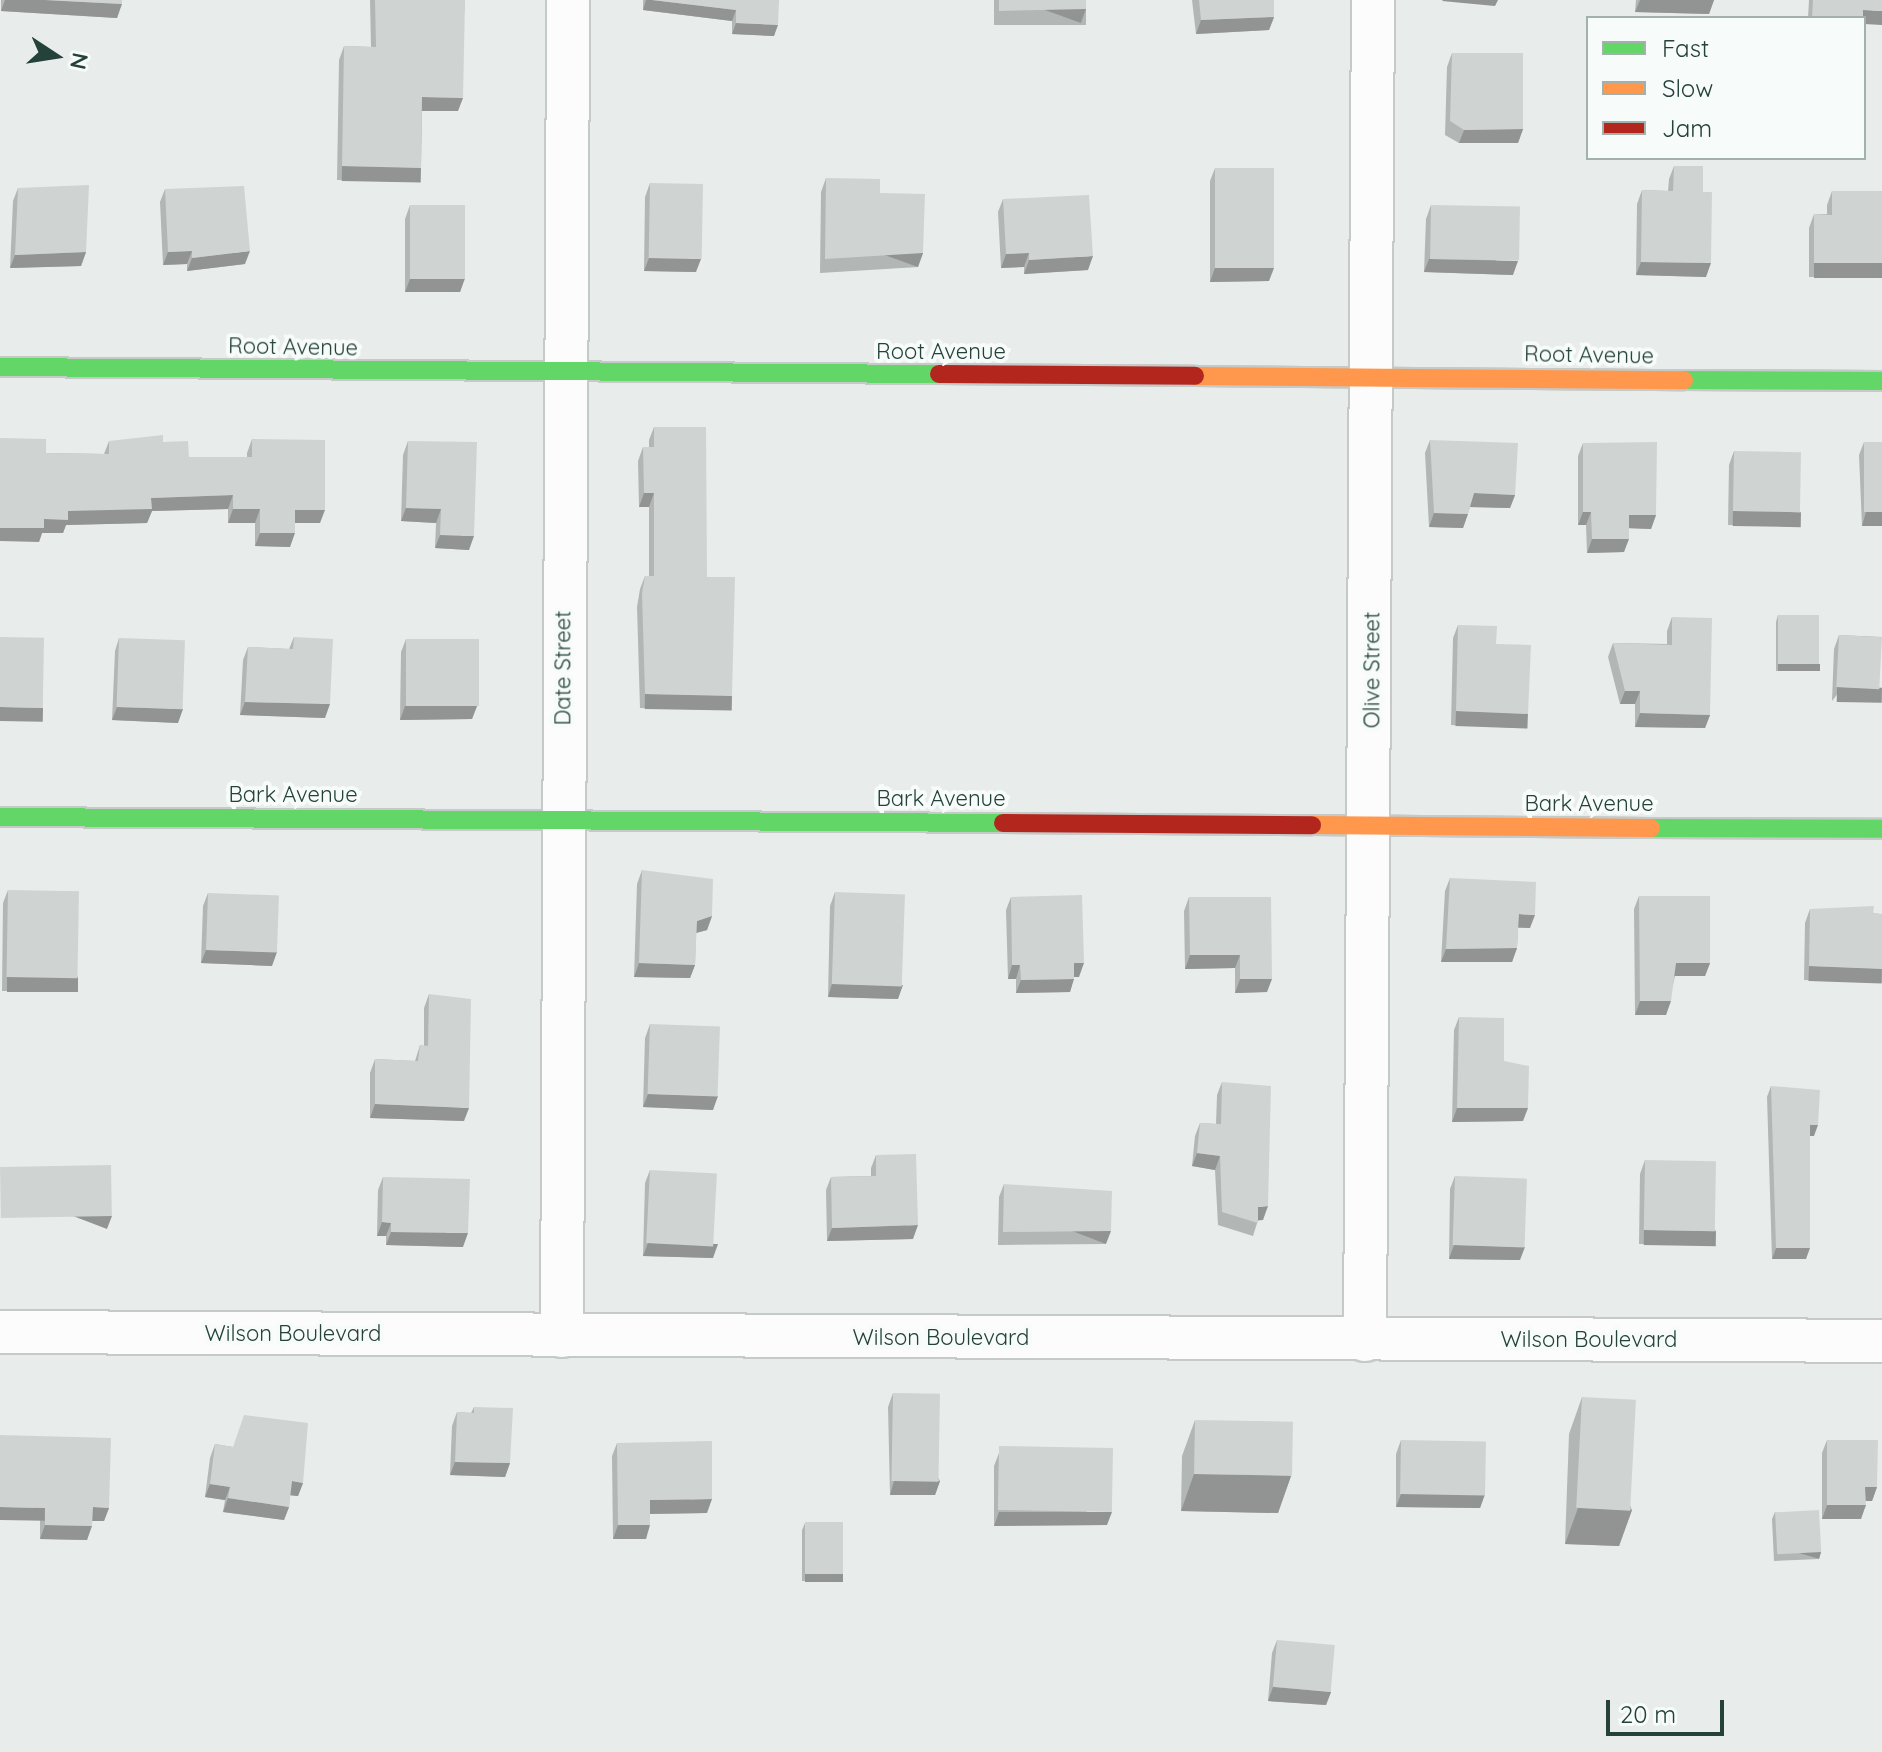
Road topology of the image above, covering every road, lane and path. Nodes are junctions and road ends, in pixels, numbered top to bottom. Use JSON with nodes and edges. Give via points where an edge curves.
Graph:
{"nodes":[{"id":1,"x":568,"y":0,"type":"edge"},
{"id":2,"x":1373,"y":0,"type":"edge"},
{"id":3,"x":0,"y":367,"type":"edge"},
{"id":4,"x":565,"y":375,"type":"junction"},
{"id":5,"x":1371,"y":376,"type":"junction"},
{"id":6,"x":1882,"y":381,"type":"edge"},
{"id":7,"x":0,"y":817,"type":"edge"},
{"id":8,"x":562,"y":821,"type":"junction"},
{"id":9,"x":1372,"y":826,"type":"junction"},
{"id":10,"x":1882,"y":829,"type":"edge"},
{"id":11,"x":0,"y":1332,"type":"edge"},
{"id":12,"x":562,"y":1336,"type":"junction"},
{"id":13,"x":1365,"y":1340,"type":"junction"},
{"id":14,"x":1882,"y":1341,"type":"edge"}],
"edges":[{"from":1,"to":4,"type":"street","name":"Date Street"},
{"from":2,"to":5,"type":"street","name":"Olive Street"},
{"from":3,"to":4,"type":"street","name":"Root Avenue"},
{"from":4,"to":5,"type":"street","name":"Root Avenue"},
{"from":4,"to":8,"type":"street","name":"Date Street"},
{"from":5,"to":6,"type":"street","name":"Root Avenue"},
{"from":5,"to":9,"type":"street","name":"Olive Street"},
{"from":7,"to":8,"type":"street","name":"Bark Avenue"},
{"from":8,"to":9,"type":"street","name":"Bark Avenue"},
{"from":8,"to":12,"type":"street","name":"Date Street"},
{"from":9,"to":10,"type":"street","name":"Bark Avenue"},
{"from":9,"to":13,"type":"street","name":"Olive Street"},
{"from":11,"to":12,"type":"street","name":"Wilson Boulevard"},
{"from":12,"to":13,"type":"street","name":"Wilson Boulevard"},
{"from":13,"to":14,"type":"street","name":"Wilson Boulevard"}]}
